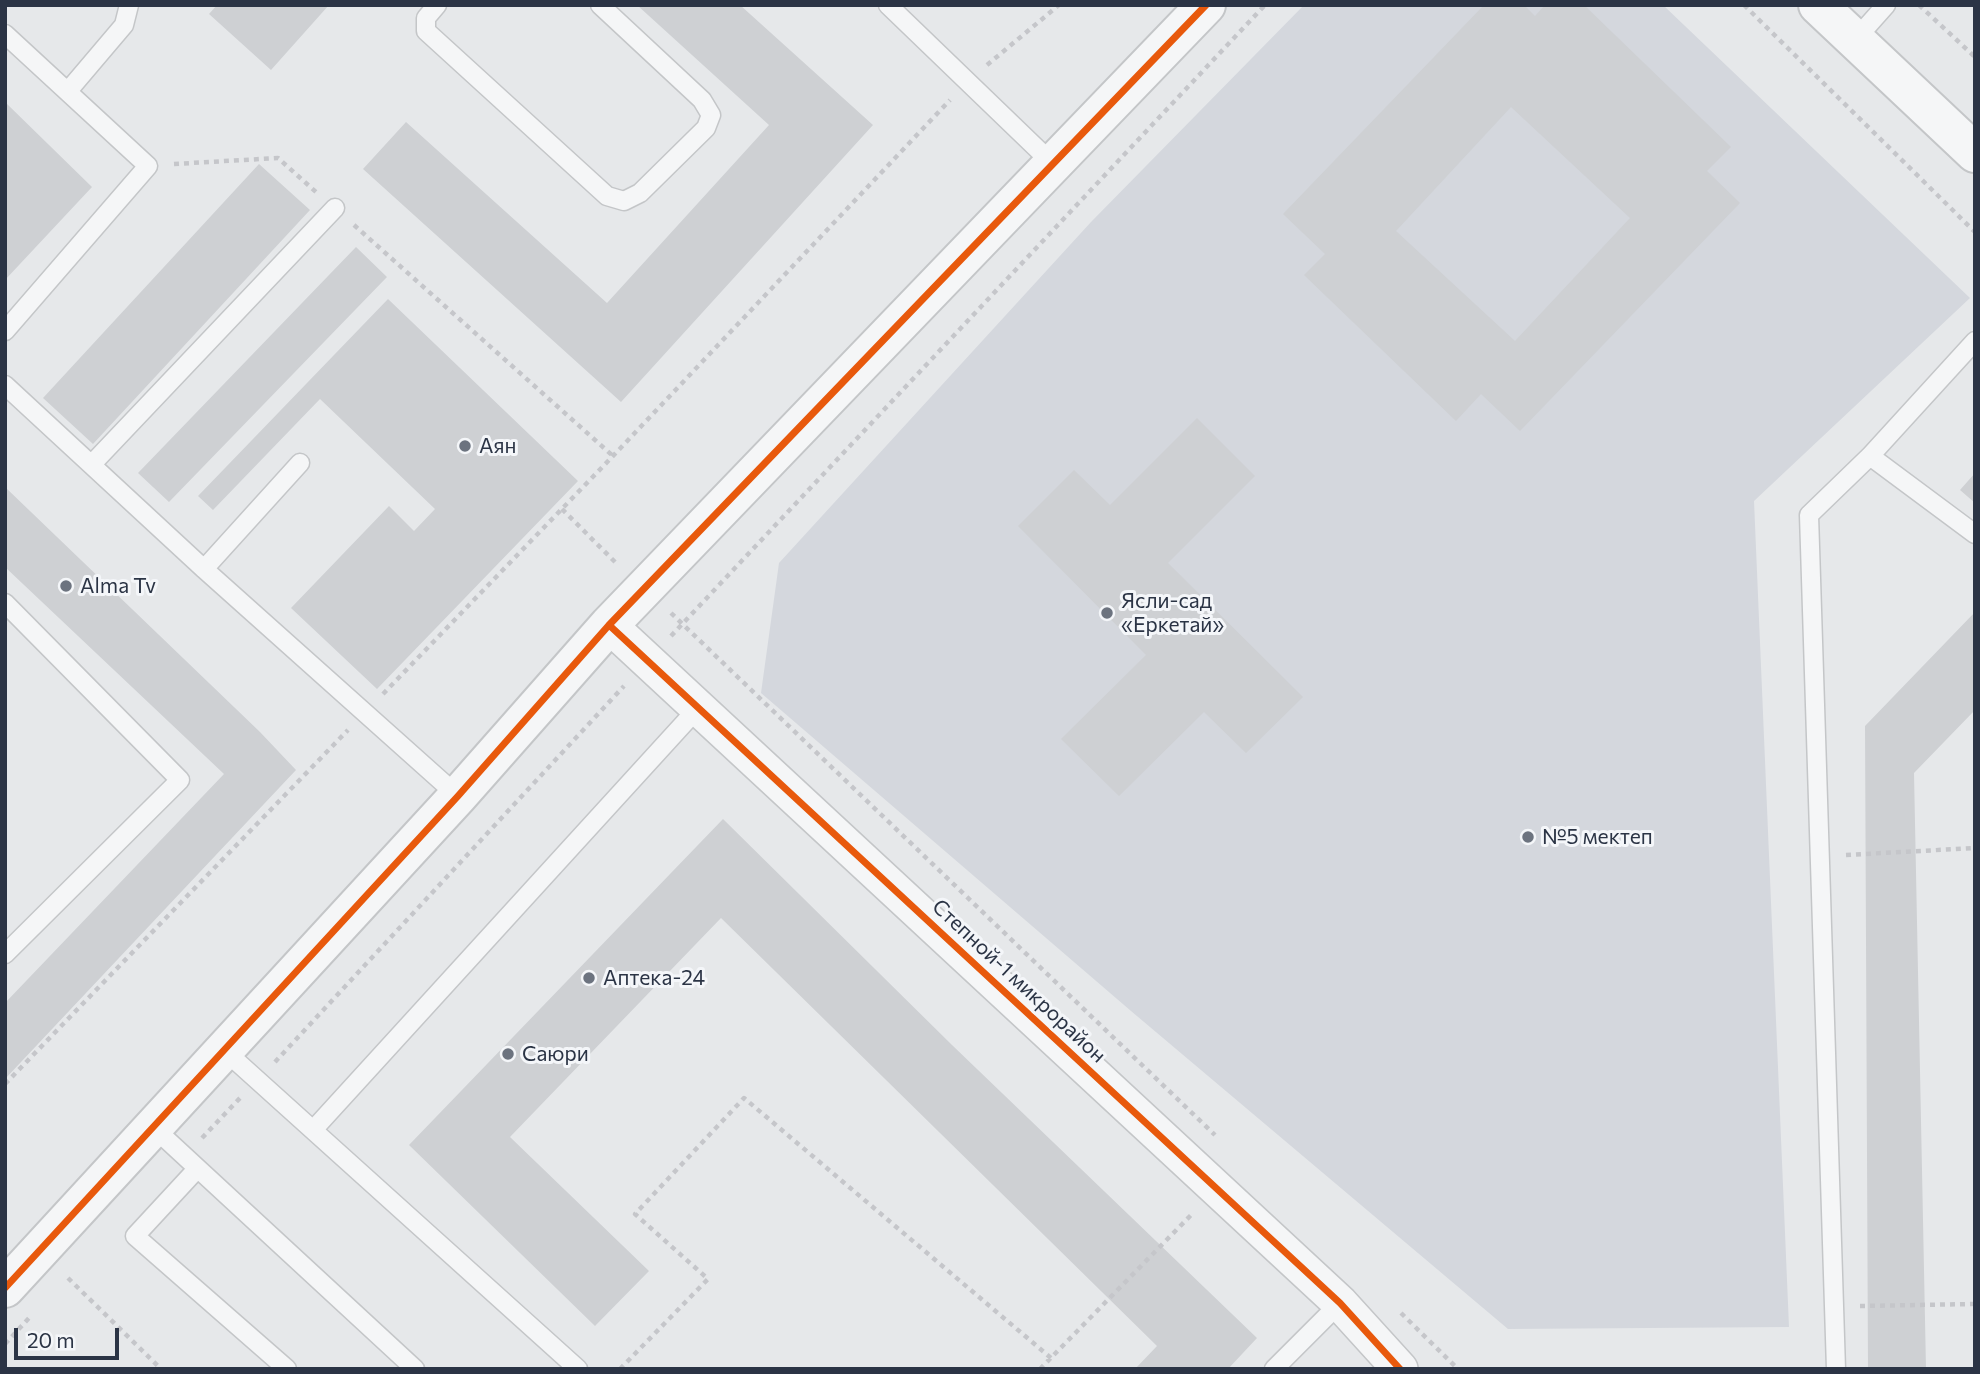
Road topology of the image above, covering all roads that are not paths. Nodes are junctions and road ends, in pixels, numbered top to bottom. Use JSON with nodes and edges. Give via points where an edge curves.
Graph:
{"nodes":[{"id":1,"x":129,"y":5,"type":"edge"},
{"id":2,"x":438,"y":5,"type":"edge"},
{"id":3,"x":600,"y":5,"type":"edge"},
{"id":4,"x":888,"y":5,"type":"edge"},
{"id":5,"x":1818,"y":5,"type":"edge"},
{"id":6,"x":1886,"y":5,"type":"edge"},
{"id":7,"x":1197,"y":8,"type":"edge"},
{"id":8,"x":5,"y":34,"type":"edge"},
{"id":9,"x":1854,"y":41,"type":"junction"},
{"id":10,"x":68,"y":91,"type":"junction"},
{"id":11,"x":1975,"y":153,"type":"edge"},
{"id":12,"x":1053,"y":164,"type":"junction"},
{"id":13,"x":335,"y":208,"type":"road end"},
{"id":14,"x":5,"y":331,"type":"edge"},
{"id":15,"x":1975,"y":341,"type":"edge"},
{"id":16,"x":5,"y":385,"type":"edge"},
{"id":17,"x":1870,"y":456,"type":"junction"},
{"id":18,"x":300,"y":463,"type":"dead end"},
{"id":19,"x":92,"y":464,"type":"junction"},
{"id":20,"x":1975,"y":534,"type":"edge"},
{"id":21,"x":204,"y":569,"type":"junction"},
{"id":22,"x":5,"y":603,"type":"edge"},
{"id":23,"x":609,"y":625,"type":"junction"},
{"id":24,"x":698,"y":708,"type":"junction"},
{"id":25,"x":458,"y":796,"type":"junction"},
{"id":26,"x":5,"y":954,"type":"edge"},
{"id":27,"x":224,"y":1050,"type":"junction"},
{"id":28,"x":153,"y":1127,"type":"junction"},
{"id":29,"x":313,"y":1130,"type":"junction"},
{"id":30,"x":197,"y":1168,"type":"junction"},
{"id":31,"x":5,"y":1288,"type":"edge"},
{"id":32,"x":1340,"y":1303,"type":"junction"},
{"id":33,"x":287,"y":1369,"type":"edge"},
{"id":34,"x":415,"y":1369,"type":"edge"},
{"id":35,"x":578,"y":1369,"type":"edge"},
{"id":36,"x":1274,"y":1369,"type":"edge"},
{"id":37,"x":1400,"y":1369,"type":"edge"},
{"id":38,"x":1836,"y":1369,"type":"edge"}],
"edges":[{"from":1,"to":10,"type":"lane","via":[[124,25]]},
{"from":2,"to":3,"type":"lane","via":[[426,18],[426,31],[607,196],[624,201],[650,184],[706,128],[711,115],[702,100]]},
{"from":4,"to":12,"type":"lane"},
{"from":5,"to":9,"type":"street"},
{"from":6,"to":9,"type":"lane"},
{"from":7,"to":12,"type":"street"},
{"from":8,"to":10,"type":"lane"},
{"from":9,"to":11,"type":"street"},
{"from":10,"to":14,"type":"lane","via":[[148,166]]},
{"from":12,"to":23,"type":"street"},
{"from":13,"to":19,"type":"lane"},
{"from":15,"to":17,"type":"lane"},
{"from":16,"to":19,"type":"lane"},
{"from":17,"to":20,"type":"lane"},
{"from":17,"to":38,"type":"lane","via":[[1809,515]]},
{"from":18,"to":21,"type":"lane"},
{"from":19,"to":21,"type":"lane"},
{"from":21,"to":25,"type":"lane"},
{"from":22,"to":26,"type":"lane","via":[[180,780]]},
{"from":23,"to":24,"type":"street","name":"Степной-1 микрорайон"},
{"from":23,"to":25,"type":"street"},
{"from":24,"to":29,"type":"lane"},
{"from":24,"to":32,"type":"street","name":"Степной-1 микрорайон"},
{"from":25,"to":27,"type":"street"},
{"from":27,"to":28,"type":"street"},
{"from":27,"to":29,"type":"lane"},
{"from":28,"to":30,"type":"lane"},
{"from":28,"to":31,"type":"street"},
{"from":29,"to":35,"type":"lane"},
{"from":30,"to":33,"type":"lane","via":[[135,1236]]},
{"from":30,"to":34,"type":"lane"},
{"from":32,"to":36,"type":"lane"},
{"from":32,"to":37,"type":"street","name":"Степной-1 микрорайон"}]}
